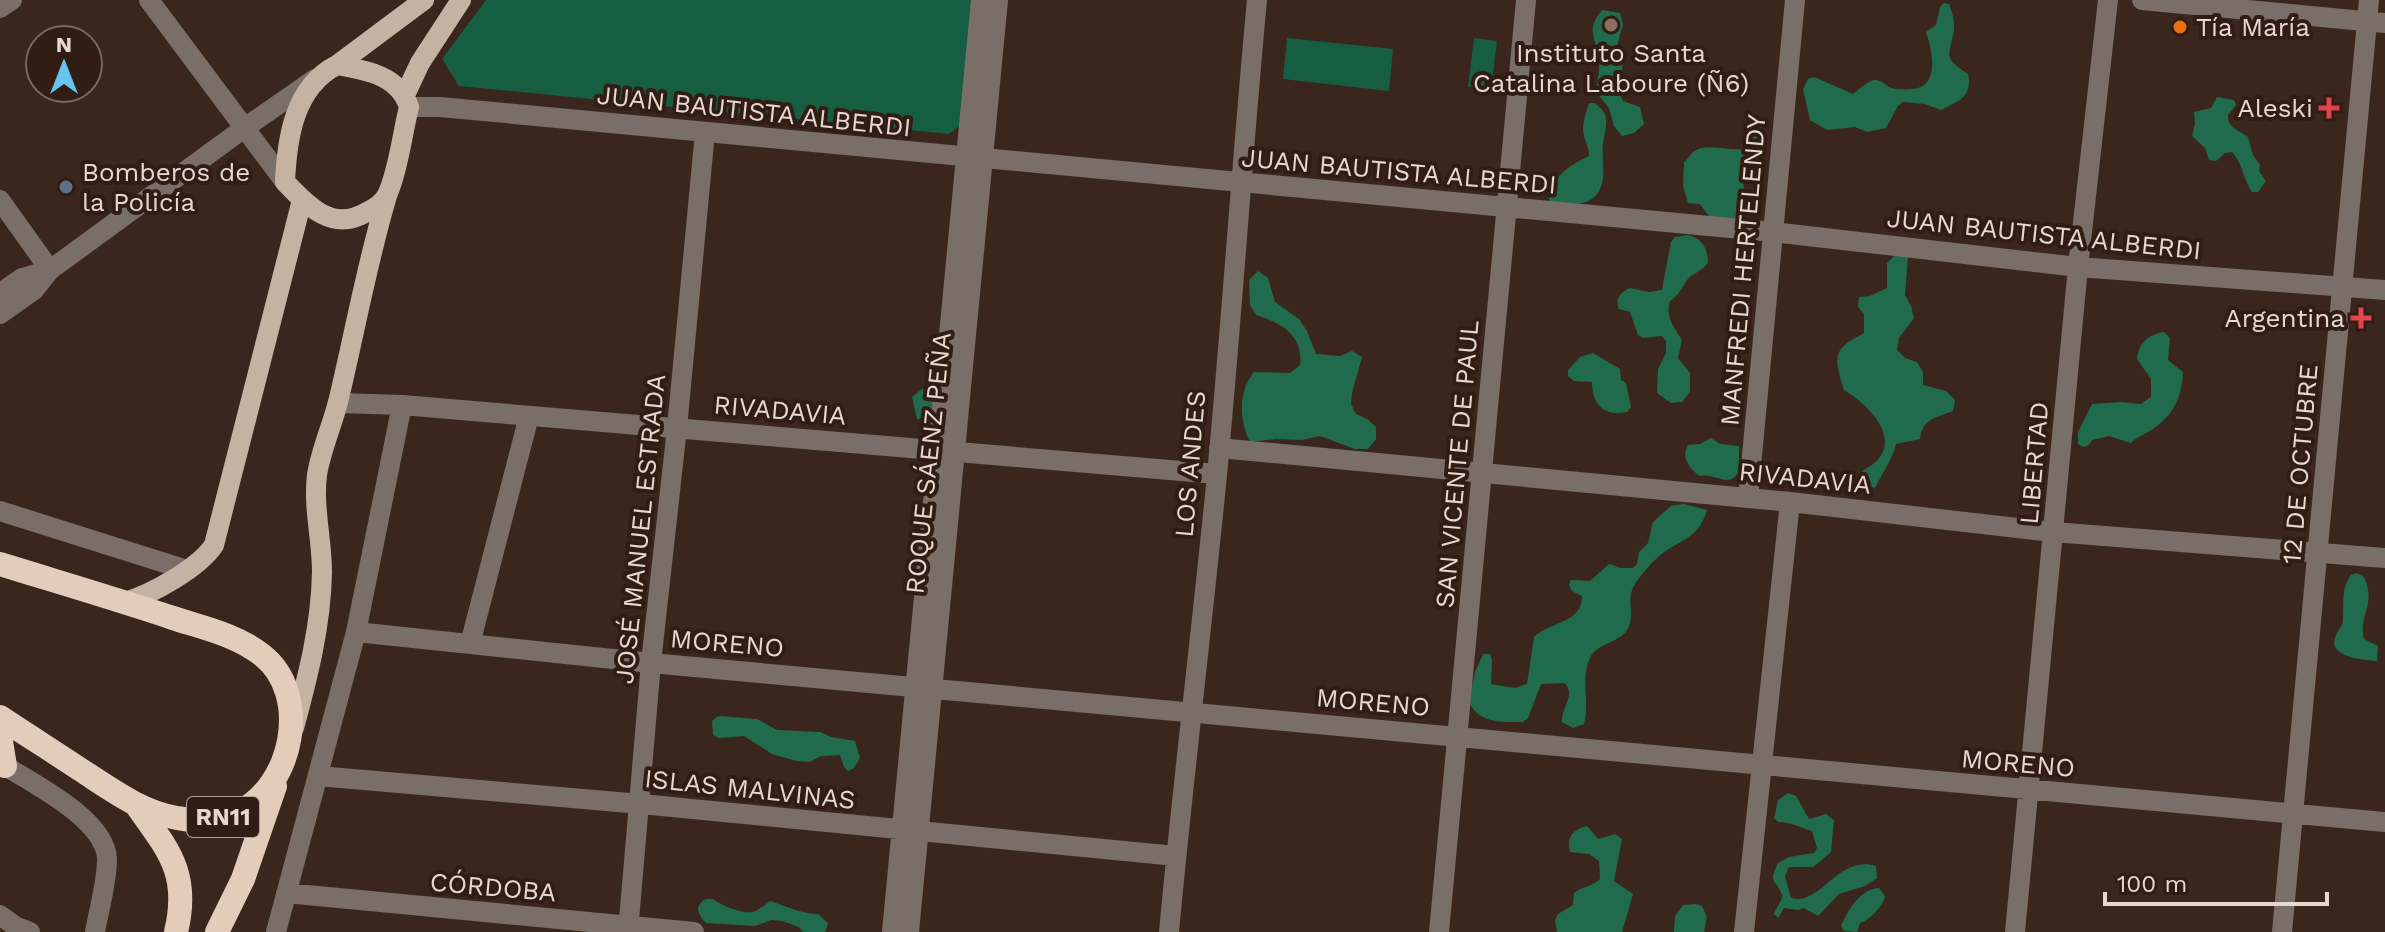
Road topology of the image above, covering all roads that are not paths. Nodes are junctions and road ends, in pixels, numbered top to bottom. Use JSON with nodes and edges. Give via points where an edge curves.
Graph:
{"nodes":[{"id":1,"x":12,"y":0,"type":"edge"},
{"id":2,"x":149,"y":0,"type":"edge"},
{"id":3,"x":424,"y":0,"type":"edge"},
{"id":4,"x":461,"y":0,"type":"edge"},
{"id":5,"x":981,"y":0,"type":"edge"},
{"id":6,"x":998,"y":0,"type":"edge"},
{"id":7,"x":1257,"y":0,"type":"edge"},
{"id":8,"x":1526,"y":0,"type":"edge"},
{"id":9,"x":1795,"y":0,"type":"edge"},
{"id":10,"x":2108,"y":0,"type":"edge"},
{"id":11,"x":2142,"y":0,"type":"edge"},
{"id":12,"x":2369,"y":0,"type":"edge"},
{"id":13,"x":0,"y":8,"type":"edge"},
{"id":14,"x":2376,"y":22,"type":"edge"},
{"id":15,"x":337,"y":65,"type":"junction"},
{"id":16,"x":315,"y":79,"type":"junction"},
{"id":17,"x":407,"y":101,"type":"junction"},
{"id":18,"x":243,"y":129,"type":"junction"},
{"id":19,"x":705,"y":132,"type":"junction"},
{"id":20,"x":975,"y":158,"type":"junction"},
{"id":21,"x":285,"y":182,"type":"junction"},
{"id":22,"x":1240,"y":182,"type":"junction"},
{"id":23,"x":387,"y":196,"type":"junction"},
{"id":24,"x":0,"y":200,"type":"edge"},
{"id":25,"x":302,"y":200,"type":"junction"},
{"id":26,"x":1507,"y":207,"type":"junction"},
{"id":27,"x":1773,"y":232,"type":"junction"},
{"id":28,"x":2078,"y":267,"type":"junction"},
{"id":29,"x":50,"y":270,"type":"junction"},
{"id":30,"x":2342,"y":286,"type":"junction"},
{"id":31,"x":2385,"y":290,"type":"edge"},
{"id":32,"x":0,"y":293,"type":"edge"},
{"id":33,"x":0,"y":314,"type":"edge"},
{"id":34,"x":338,"y":403,"type":"junction"},
{"id":35,"x":402,"y":405,"type":"junction"},
{"id":36,"x":529,"y":416,"type":"junction"},
{"id":37,"x":677,"y":428,"type":"junction"},
{"id":38,"x":1219,"y":448,"type":"junction"},
{"id":39,"x":946,"y":450,"type":"junction"},
{"id":40,"x":1482,"y":473,"type":"junction"},
{"id":41,"x":1217,"y":474,"type":"junction"},
{"id":42,"x":1748,"y":498,"type":"junction"},
{"id":43,"x":1790,"y":502,"type":"junction"},
{"id":44,"x":0,"y":511,"type":"edge"},
{"id":45,"x":2053,"y":532,"type":"junction"},
{"id":46,"x":2317,"y":551,"type":"junction"},
{"id":47,"x":2385,"y":558,"type":"edge"},
{"id":48,"x":0,"y":564,"type":"edge"},
{"id":49,"x":187,"y":570,"type":"junction"},
{"id":50,"x":125,"y":602,"type":"junction"},
{"id":51,"x":356,"y":632,"type":"junction"},
{"id":52,"x":470,"y":644,"type":"junction"},
{"id":53,"x":651,"y":663,"type":"junction"},
{"id":54,"x":924,"y":687,"type":"junction"},
{"id":55,"x":1190,"y":712,"type":"junction"},
{"id":56,"x":0,"y":717,"type":"edge"},
{"id":57,"x":0,"y":735,"type":"edge"},
{"id":58,"x":1457,"y":735,"type":"junction"},
{"id":59,"x":288,"y":747,"type":"junction"},
{"id":60,"x":2,"y":765,"type":"edge"},
{"id":61,"x":1762,"y":766,"type":"junction"},
{"id":62,"x":278,"y":776,"type":"junction"},
{"id":63,"x":318,"y":776,"type":"junction"},
{"id":64,"x":2029,"y":790,"type":"junction"},
{"id":65,"x":641,"y":804,"type":"junction"},
{"id":66,"x":137,"y":806,"type":"junction"},
{"id":67,"x":2293,"y":814,"type":"junction"},
{"id":68,"x":2385,"y":822,"type":"edge"},
{"id":69,"x":910,"y":832,"type":"junction"},
{"id":70,"x":1176,"y":856,"type":"junction"},
{"id":71,"x":286,"y":893,"type":"junction"},
{"id":72,"x":0,"y":915,"type":"edge"},
{"id":73,"x":629,"y":929,"type":"edge"},
{"id":74,"x":30,"y":932,"type":"edge"},
{"id":75,"x":95,"y":932,"type":"edge"},
{"id":76,"x":176,"y":932,"type":"edge"},
{"id":77,"x":217,"y":932,"type":"edge"},
{"id":78,"x":276,"y":932,"type":"edge"},
{"id":79,"x":694,"y":932,"type":"edge"},
{"id":80,"x":892,"y":932,"type":"edge"},
{"id":81,"x":909,"y":932,"type":"edge"},
{"id":82,"x":1169,"y":932,"type":"edge"},
{"id":83,"x":1439,"y":932,"type":"edge"},
{"id":84,"x":1744,"y":932,"type":"edge"},
{"id":85,"x":2015,"y":932,"type":"edge"},
{"id":86,"x":2282,"y":932,"type":"edge"}],
"edges":[{"from":1,"to":13,"type":"street"},
{"from":2,"to":18,"type":"street"},
{"from":3,"to":15,"type":"main road"},
{"from":4,"to":17,"type":"main road","via":[[420,63]]},
{"from":5,"to":20,"type":"street","name":"ROQUE SÁENZ PEÑA"},
{"from":6,"to":20,"type":"street","name":"ROQUE SÁENZ PEÑA"},
{"from":7,"to":22,"type":"street","name":"LOS ANDES"},
{"from":8,"to":26,"type":"street","name":"SAN VICENTE DE PAUL"},
{"from":9,"to":27,"type":"street","name":"MANFREDI HERTELENDY"},
{"from":10,"to":28,"type":"street","name":"LIBERTAD"},
{"from":11,"to":14,"type":"street"},
{"from":12,"to":14,"type":"street","name":"12 DE OCTUBRE"},
{"from":14,"to":30,"type":"street","name":"12 DE OCTUBRE"},
{"from":15,"to":16,"type":"main road"},
{"from":15,"to":17,"type":"main road","via":[[377,73]]},
{"from":16,"to":18,"type":"street"},
{"from":16,"to":21,"type":"main road","via":[[303,96],[288,142]]},
{"from":17,"to":19,"type":"street","name":"JUAN BAUTISTA ALBERDI"},
{"from":17,"to":23,"type":"main road"},
{"from":18,"to":21,"type":"street"},
{"from":18,"to":29,"type":"street"},
{"from":19,"to":20,"type":"street","name":"JUAN BAUTISTA ALBERDI"},
{"from":19,"to":37,"type":"street","name":"JOSÉ MANUEL ESTRADA"},
{"from":20,"to":22,"type":"street","name":"JUAN BAUTISTA ALBERDI"},
{"from":20,"to":39,"type":"street","name":"ROQUE SÁENZ PEÑA"},
{"from":21,"to":25,"type":"main road"},
{"from":22,"to":26,"type":"street","name":"JUAN BAUTISTA ALBERDI"},
{"from":22,"to":38,"type":"street","name":"LOS ANDES"},
{"from":23,"to":25,"type":"main road","via":[[350,220],[329,218]]},
{"from":23,"to":34,"type":"main road"},
{"from":24,"to":29,"type":"street"},
{"from":25,"to":49,"type":"main road","via":[[219,530],[209,553]]},
{"from":26,"to":27,"type":"street","name":"JUAN BAUTISTA ALBERDI"},
{"from":26,"to":40,"type":"street","name":"SAN VICENTE DE PAUL"},
{"from":27,"to":28,"type":"street","name":"JUAN BAUTISTA ALBERDI"},
{"from":27,"to":42,"type":"street","name":"MANFREDI HERTELENDY"},
{"from":28,"to":30,"type":"street","name":"JUAN BAUTISTA ALBERDI"},
{"from":28,"to":45,"type":"street","name":"LIBERTAD"},
{"from":29,"to":32,"type":"street","via":[[22,278]]},
{"from":29,"to":33,"type":"street","via":[[34,290]]},
{"from":30,"to":31,"type":"street","name":"JUAN BAUTISTA ALBERDI"},
{"from":30,"to":46,"type":"street","name":"12 DE OCTUBRE"},
{"from":34,"to":35,"type":"street","name":"RIVADAVIA"},
{"from":34,"to":59,"type":"main road","via":[[318,470],[315,502],[321,605],[310,671]]},
{"from":35,"to":36,"type":"street","name":"RIVADAVIA"},
{"from":35,"to":51,"type":"street"},
{"from":36,"to":37,"type":"street","name":"RIVADAVIA"},
{"from":36,"to":52,"type":"street"},
{"from":37,"to":39,"type":"street","name":"RIVADAVIA"},
{"from":37,"to":53,"type":"street","name":"JOSÉ MANUEL ESTRADA"},
{"from":38,"to":40,"type":"street","name":"RIVADAVIA"},
{"from":38,"to":41,"type":"street","name":"LOS ANDES"},
{"from":39,"to":41,"type":"street","name":"RIVADAVIA"},
{"from":39,"to":54,"type":"street","name":"ROQUE SÁENZ PEÑA"},
{"from":40,"to":42,"type":"street","name":"RIVADAVIA"},
{"from":40,"to":58,"type":"street","name":"SAN VICENTE DE PAUL"},
{"from":41,"to":55,"type":"street","name":"LOS ANDES"},
{"from":42,"to":43,"type":"street","name":"RIVADAVIA"},
{"from":43,"to":45,"type":"street","name":"RIVADAVIA"},
{"from":43,"to":61,"type":"street"},
{"from":44,"to":49,"type":"street"},
{"from":45,"to":46,"type":"street","name":"RIVADAVIA"},
{"from":45,"to":64,"type":"street","name":"LIBERTAD"},
{"from":46,"to":47,"type":"street","name":"RIVADAVIA"},
{"from":46,"to":67,"type":"street","name":"12 DE OCTUBRE"},
{"from":48,"to":50,"type":"highway","number":"RN11"},
{"from":49,"to":50,"type":"main road"},
{"from":50,"to":59,"type":"highway","number":"RN11","via":[[244,642],[265,657],[283,679],[290,712]]},
{"from":51,"to":52,"type":"street","name":"MORENO"},
{"from":51,"to":63,"type":"street"},
{"from":52,"to":53,"type":"street","name":"MORENO"},
{"from":53,"to":54,"type":"street","name":"MORENO"},
{"from":53,"to":65,"type":"street","name":"JOSÉ MANUEL ESTRADA"},
{"from":54,"to":55,"type":"street","name":"MORENO"},
{"from":54,"to":69,"type":"street","name":"ROQUE SÁENZ PEÑA"},
{"from":55,"to":58,"type":"street","name":"MORENO"},
{"from":55,"to":70,"type":"street","name":"LOS ANDES"},
{"from":56,"to":66,"type":"highway","number":"RN11"},
{"from":57,"to":60,"type":"highway"},
{"from":58,"to":61,"type":"street","name":"MORENO"},
{"from":58,"to":83,"type":"street","name":"SAN VICENTE DE PAUL"},
{"from":59,"to":62,"type":"highway","number":"RN11"},
{"from":60,"to":75,"type":"street","via":[[81,815],[97,833],[107,857]]},
{"from":61,"to":64,"type":"street","name":"MORENO"},
{"from":61,"to":84,"type":"street"},
{"from":62,"to":66,"type":"highway","number":"RN11","via":[[254,803],[213,820],[178,819]]},
{"from":62,"to":77,"type":"highway","number":"RN11","via":[[243,879]]},
{"from":63,"to":65,"type":"street","name":"ISLAS MALVINAS"},
{"from":63,"to":71,"type":"street"},
{"from":64,"to":67,"type":"street","name":"MORENO"},
{"from":64,"to":85,"type":"street","name":"LIBERTAD"},
{"from":65,"to":69,"type":"street","name":"ISLAS MALVINAS"},
{"from":65,"to":73,"type":"street","name":"JOSÉ MANUEL ESTRADA"},
{"from":66,"to":76,"type":"highway","number":"RN11","via":[[171,853],[177,871]]},
{"from":67,"to":68,"type":"street","name":"MORENO"},
{"from":67,"to":86,"type":"street","name":"12 DE OCTUBRE"},
{"from":69,"to":70,"type":"street","name":"ISLAS MALVINAS"},
{"from":69,"to":80,"type":"street","name":"ROQUE SÁENZ PEÑA"},
{"from":69,"to":81,"type":"street","name":"ROQUE SÁENZ PEÑA"},
{"from":70,"to":82,"type":"street","name":"LOS ANDES"},
{"from":71,"to":73,"type":"street","name":"CÓRDOBA"},
{"from":71,"to":78,"type":"street"},
{"from":72,"to":74,"type":"street"},
{"from":73,"to":79,"type":"street","name":"CÓRDOBA"}]}
